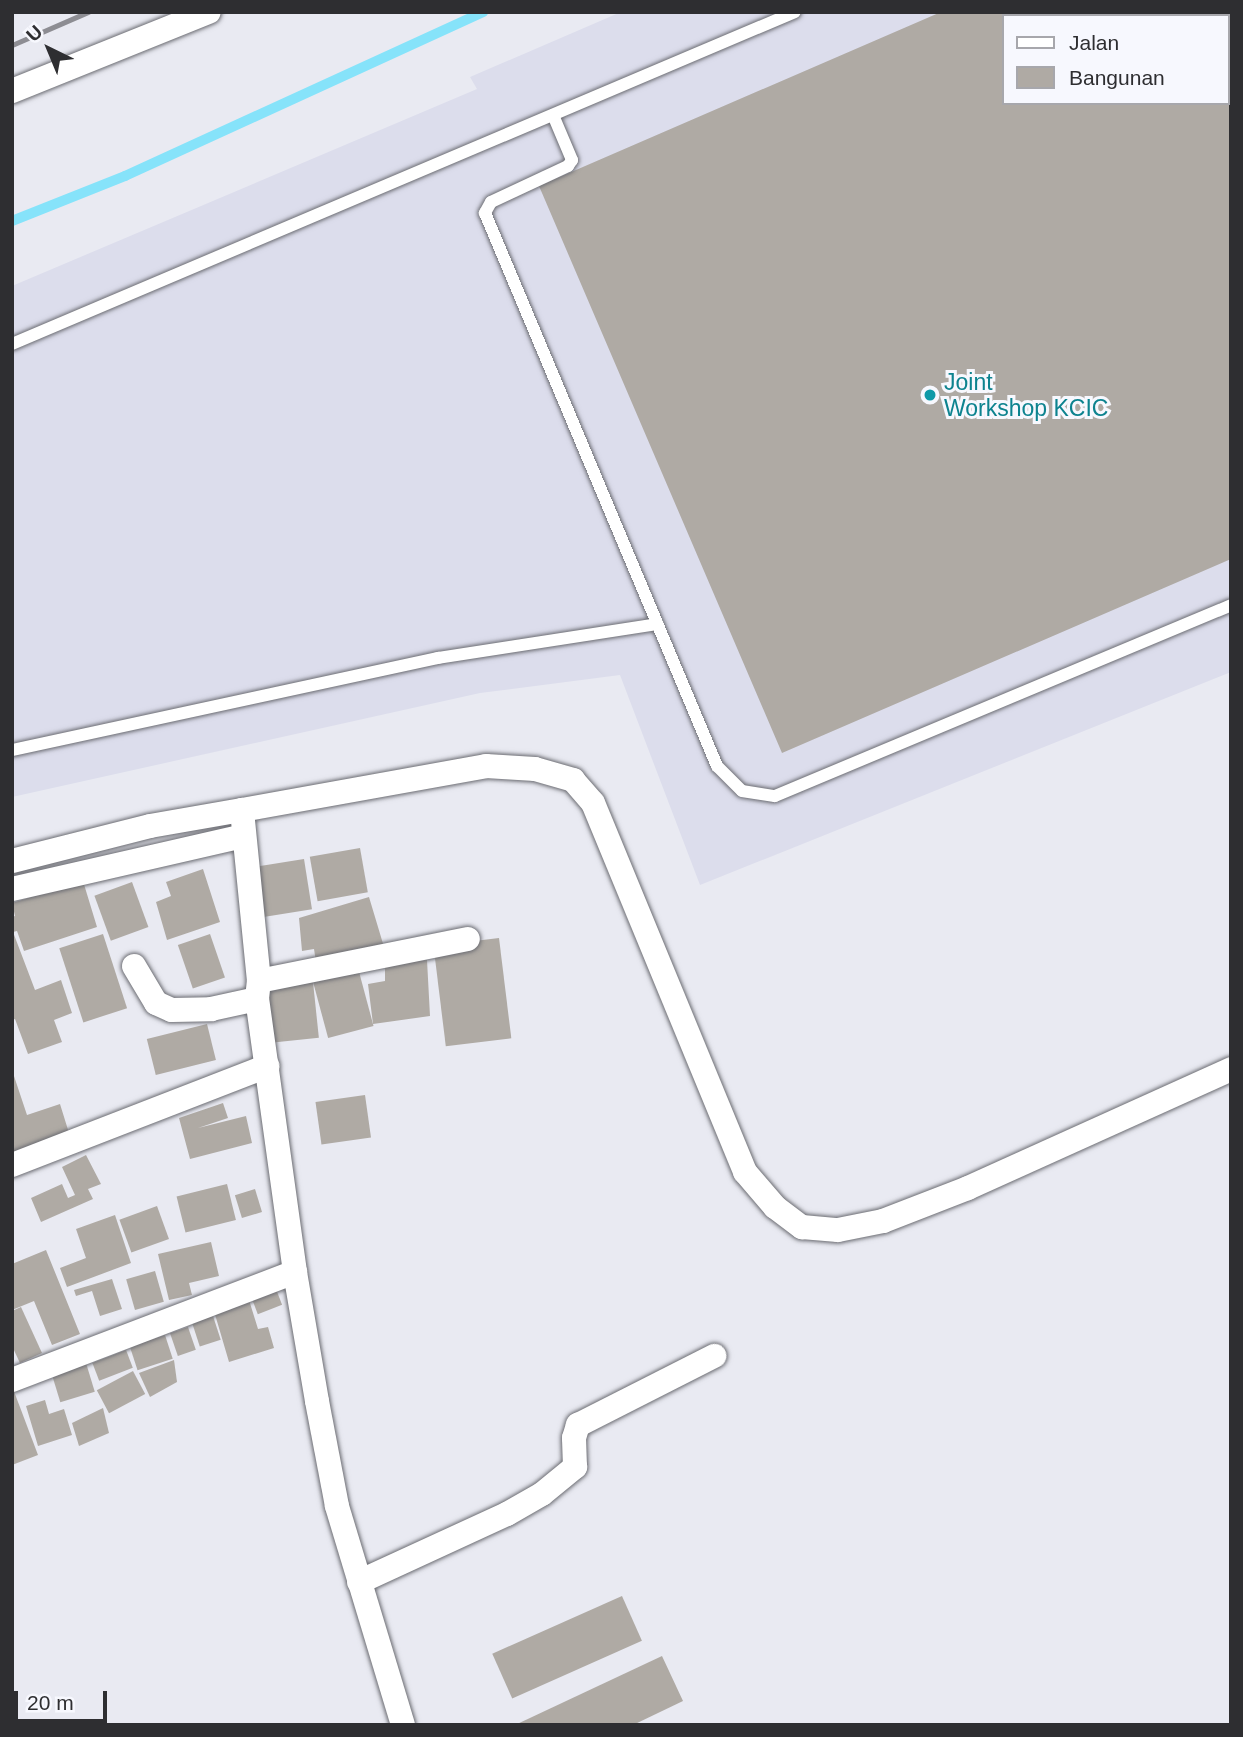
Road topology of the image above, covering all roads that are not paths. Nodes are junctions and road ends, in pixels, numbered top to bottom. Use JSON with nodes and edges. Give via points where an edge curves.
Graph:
{"nodes":[{"id":1,"x":209,"y":12,"type":"edge"},
{"id":2,"x":795,"y":12,"type":"edge"},
{"id":3,"x":12,"y":91,"type":"edge"},
{"id":4,"x":553,"y":115,"type":"junction"},
{"id":5,"x":12,"y":344,"type":"edge"},
{"id":6,"x":1231,"y":605,"type":"edge"},
{"id":7,"x":657,"y":624,"type":"junction"},
{"id":8,"x":12,"y":750,"type":"edge"},
{"id":9,"x":242,"y":810,"type":"junction"},
{"id":10,"x":244,"y":836,"type":"junction"},
{"id":11,"x":12,"y":861,"type":"edge"},
{"id":12,"x":12,"y":889,"type":"edge"},
{"id":13,"x":468,"y":939,"type":"dead end"},
{"id":14,"x":135,"y":966,"type":"dead end"},
{"id":15,"x":258,"y":990,"type":"junction"},
{"id":16,"x":267,"y":1066,"type":"junction"},
{"id":17,"x":1231,"y":1069,"type":"edge"},
{"id":18,"x":12,"y":1165,"type":"edge"},
{"id":19,"x":295,"y":1272,"type":"junction"},
{"id":20,"x":715,"y":1356,"type":"dead end"},
{"id":21,"x":12,"y":1380,"type":"edge"},
{"id":22,"x":359,"y":1582,"type":"junction"},
{"id":23,"x":402,"y":1725,"type":"edge"}],
"edges":[{"from":1,"to":3,"type":"street"},
{"from":2,"to":4,"type":"lane"},
{"from":4,"to":5,"type":"lane"},
{"from":4,"to":7,"type":"lane","via":[[572,160],[568,166],[491,202],[485,213]]},
{"from":6,"to":7,"type":"lane","via":[[775,796],[742,791],[717,766]]},
{"from":7,"to":8,"type":"lane","via":[[438,658]]},
{"from":9,"to":10,"type":"street"},
{"from":9,"to":11,"type":"street","via":[[150,826]]},
{"from":9,"to":17,"type":"street","via":[[486,766],[536,769],[573,780],[593,803],[746,1172],[775,1207],[803,1227],[838,1230],[883,1221],[968,1188]]},
{"from":10,"to":12,"type":"street"},
{"from":10,"to":15,"type":"street"},
{"from":13,"to":15,"type":"street"},
{"from":14,"to":15,"type":"street","via":[[156,1003],[172,1010],[211,1009]]},
{"from":15,"to":16,"type":"street"},
{"from":16,"to":18,"type":"street"},
{"from":16,"to":19,"type":"street"},
{"from":19,"to":21,"type":"street"},
{"from":19,"to":22,"type":"street","via":[[337,1506]]},
{"from":20,"to":22,"type":"street","via":[[578,1425],[575,1467],[542,1494]]},
{"from":22,"to":23,"type":"street"}]}
